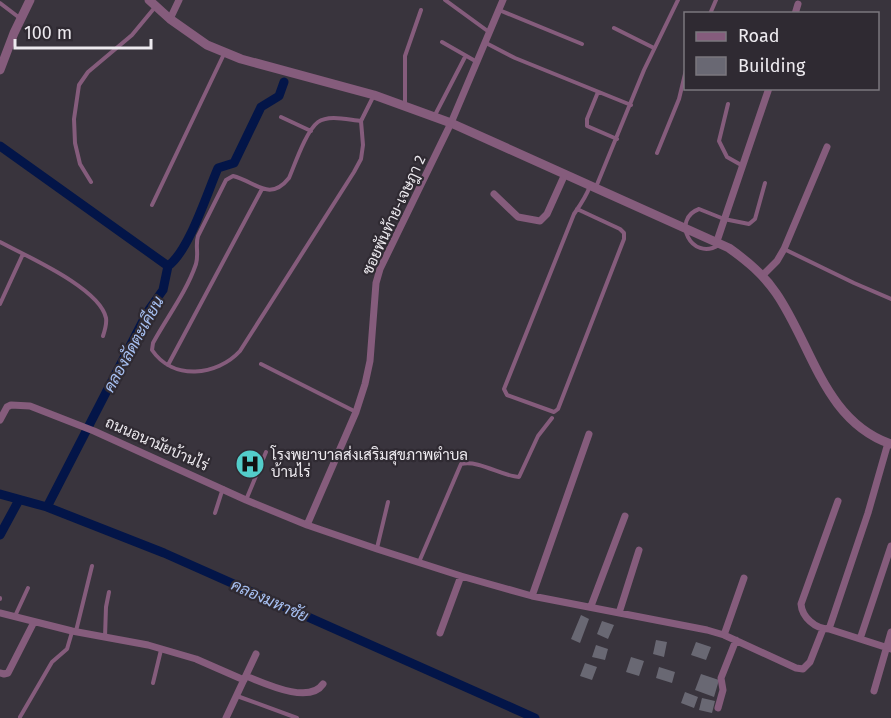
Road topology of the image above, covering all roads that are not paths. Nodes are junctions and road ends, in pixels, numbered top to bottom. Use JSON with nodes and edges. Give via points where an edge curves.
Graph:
{"nodes":[{"id":1,"x":30,"y":0,"type":"edge"},
{"id":2,"x":179,"y":0,"type":"edge"},
{"id":3,"x":445,"y":0,"type":"edge"},
{"id":4,"x":503,"y":0,"type":"edge"},
{"id":5,"x":678,"y":0,"type":"edge"},
{"id":6,"x":0,"y":3,"type":"edge"},
{"id":7,"x":152,"y":3,"type":"edge"},
{"id":8,"x":798,"y":4,"type":"dead end"},
{"id":9,"x":421,"y":10,"type":"dead end"},
{"id":10,"x":499,"y":10,"type":"junction"},
{"id":11,"x":796,"y":12,"type":"edge"},
{"id":12,"x":21,"y":19,"type":"junction"},
{"id":13,"x":170,"y":19,"type":"junction"},
{"id":14,"x":614,"y":28,"type":"dead end"},
{"id":15,"x":490,"y":32,"type":"junction"},
{"id":16,"x":442,"y":42,"type":"dead end"},
{"id":17,"x":486,"y":43,"type":"junction"},
{"id":18,"x":582,"y":44,"type":"dead end"},
{"id":19,"x":654,"y":48,"type":"junction"},
{"id":20,"x":224,"y":53,"type":"junction"},
{"id":21,"x":465,"y":57,"type":"junction"},
{"id":22,"x":478,"y":63,"type":"junction"},
{"id":23,"x":0,"y":70,"type":"edge"},
{"id":24,"x":684,"y":78,"type":"edge"},
{"id":25,"x":768,"y":90,"type":"edge"},
{"id":26,"x":598,"y":92,"type":"junction"},
{"id":27,"x":374,"y":95,"type":"junction"},
{"id":28,"x":728,"y":104,"type":"dead end"},
{"id":29,"x":405,"y":105,"type":"junction"},
{"id":30,"x":631,"y":105,"type":"junction"},
{"id":31,"x":281,"y":117,"type":"dead end"},
{"id":32,"x":434,"y":117,"type":"junction"},
{"id":33,"x":361,"y":121,"type":"junction"},
{"id":34,"x":451,"y":123,"type":"junction"},
{"id":35,"x":311,"y":131,"type":"junction"},
{"id":36,"x":617,"y":139,"type":"junction"},
{"id":37,"x":827,"y":147,"type":"dead end"},
{"id":38,"x":657,"y":153,"type":"dead end"},
{"id":39,"x":743,"y":166,"type":"junction"},
{"id":40,"x":565,"y":174,"type":"junction"},
{"id":41,"x":92,"y":182,"type":"dead end"},
{"id":42,"x":765,"y":183,"type":"dead end"},
{"id":43,"x":593,"y":186,"type":"junction"},
{"id":44,"x":262,"y":189,"type":"junction"},
{"id":45,"x":494,"y":194,"type":"dead end"},
{"id":46,"x":152,"y":205,"type":"dead end"},
{"id":47,"x":577,"y":209,"type":"junction"},
{"id":48,"x":724,"y":219,"type":"junction"},
{"id":49,"x":685,"y":227,"type":"junction"},
{"id":50,"x":0,"y":242,"type":"edge"},
{"id":51,"x":719,"y":243,"type":"junction"},
{"id":52,"x":784,"y":249,"type":"junction"},
{"id":53,"x":23,"y":254,"type":"junction"},
{"id":54,"x":762,"y":276,"type":"junction"},
{"id":55,"x":891,"y":299,"type":"edge"},
{"id":56,"x":0,"y":304,"type":"edge"},
{"id":57,"x":103,"y":336,"type":"dead end"},
{"id":58,"x":261,"y":364,"type":"dead end"},
{"id":59,"x":168,"y":365,"type":"junction"},
{"id":60,"x":356,"y":411,"type":"junction"},
{"id":61,"x":552,"y":417,"type":"dead end"},
{"id":62,"x":0,"y":420,"type":"edge"},
{"id":63,"x":589,"y":434,"type":"dead end"},
{"id":64,"x":890,"y":443,"type":"edge"},
{"id":65,"x":266,"y":452,"type":"dead end"},
{"id":66,"x":223,"y":488,"type":"junction"},
{"id":67,"x":246,"y":500,"type":"junction"},
{"id":68,"x":838,"y":501,"type":"dead end"},
{"id":69,"x":388,"y":502,"type":"dead end"},
{"id":70,"x":215,"y":513,"type":"dead end"},
{"id":71,"x":625,"y":516,"type":"dead end"},
{"id":72,"x":306,"y":525,"type":"junction"},
{"id":73,"x":891,"y":546,"type":"edge"},
{"id":74,"x":376,"y":549,"type":"junction"},
{"id":75,"x":639,"y":550,"type":"dead end"},
{"id":76,"x":419,"y":563,"type":"junction"},
{"id":77,"x":92,"y":566,"type":"dead end"},
{"id":78,"x":461,"y":576,"type":"junction"},
{"id":79,"x":744,"y":578,"type":"dead end"},
{"id":80,"x":28,"y":588,"type":"dead end"},
{"id":81,"x":109,"y":592,"type":"dead end"},
{"id":82,"x":532,"y":596,"type":"junction"},
{"id":83,"x":591,"y":606,"type":"junction"},
{"id":84,"x":0,"y":613,"type":"edge"},
{"id":85,"x":619,"y":613,"type":"junction"},
{"id":86,"x":15,"y":617,"type":"junction"},
{"id":87,"x":34,"y":622,"type":"junction"},
{"id":88,"x":826,"y":629,"type":"junction"},
{"id":89,"x":74,"y":631,"type":"junction"},
{"id":90,"x":891,"y":632,"type":"edge"},
{"id":91,"x":440,"y":633,"type":"dead end"},
{"id":92,"x":724,"y":635,"type":"junction"},
{"id":93,"x":105,"y":637,"type":"junction"},
{"id":94,"x":860,"y":639,"type":"junction"},
{"id":95,"x":736,"y":640,"type":"junction"},
{"id":96,"x":162,"y":649,"type":"junction"},
{"id":97,"x":889,"y":649,"type":"edge"},
{"id":98,"x":256,"y":654,"type":"dead end"},
{"id":99,"x":0,"y":673,"type":"edge"},
{"id":100,"x":245,"y":678,"type":"junction"},
{"id":101,"x":153,"y":682,"type":"dead end"},
{"id":102,"x":322,"y":684,"type":"dead end"},
{"id":103,"x":874,"y":691,"type":"dead end"},
{"id":104,"x":237,"y":696,"type":"junction"},
{"id":105,"x":718,"y":708,"type":"dead end"},
{"id":106,"x":20,"y":717,"type":"edge"},
{"id":107,"x":226,"y":718,"type":"edge"},
{"id":108,"x":297,"y":718,"type":"edge"}],
"edges":[{"from":1,"to":12,"type":"street"},
{"from":2,"to":13,"type":"street"},
{"from":3,"to":15,"type":"lane"},
{"from":4,"to":10,"type":"street","name":"ซอยพันท้าย-เจษฎา 2"},
{"from":5,"to":19,"type":"lane"},
{"from":6,"to":12,"type":"lane"},
{"from":7,"to":13,"type":"street"},
{"from":7,"to":41,"type":"lane","via":[[132,35],[88,72],[80,86],[74,119],[75,143],[80,164]]},
{"from":8,"to":11,"type":"street"},
{"from":9,"to":29,"type":"lane","via":[[405,56]]},
{"from":10,"to":15,"type":"street","name":"ซอยพันท้าย-เจษฎา 2"},
{"from":10,"to":18,"type":"lane"},
{"from":12,"to":23,"type":"street"},
{"from":13,"to":20,"type":"street"},
{"from":14,"to":19,"type":"lane"},
{"from":15,"to":17,"type":"street","name":"ซอยพันท้าย-เจษฎา 2"},
{"from":16,"to":21,"type":"lane"},
{"from":17,"to":22,"type":"street","name":"ซอยพันท้าย-เจษฎา 2"},
{"from":17,"to":26,"type":"lane"},
{"from":19,"to":30,"type":"lane"},
{"from":20,"to":27,"type":"street"},
{"from":20,"to":46,"type":"lane"},
{"from":21,"to":22,"type":"lane"},
{"from":21,"to":32,"type":"lane"},
{"from":22,"to":34,"type":"street","name":"ซอยพันท้าย-เจษฎา 2"},
{"from":24,"to":38,"type":"lane"},
{"from":25,"to":39,"type":"street"},
{"from":26,"to":30,"type":"lane"},
{"from":26,"to":36,"type":"lane","via":[[586,123]]},
{"from":27,"to":29,"type":"street"},
{"from":27,"to":33,"type":"lane"},
{"from":28,"to":39,"type":"lane","via":[[719,141],[727,157]]},
{"from":29,"to":32,"type":"street"},
{"from":30,"to":36,"type":"lane"},
{"from":31,"to":35,"type":"lane"},
{"from":32,"to":34,"type":"street"},
{"from":33,"to":35,"type":"lane","via":[[326,119]]},
{"from":33,"to":59,"type":"lane","via":[[362,152],[354,172],[240,351],[221,367],[199,373]]},
{"from":34,"to":40,"type":"street"},
{"from":34,"to":60,"type":"street","name":"ซอยพันท้าย-เจษฎา 2","via":[[380,269],[368,372]]},
{"from":35,"to":44,"type":"lane","via":[[284,184],[272,190]]},
{"from":36,"to":43,"type":"lane"},
{"from":37,"to":52,"type":"street"},
{"from":39,"to":48,"type":"street"},
{"from":40,"to":43,"type":"street"},
{"from":40,"to":45,"type":"street","via":[[540,221],[518,217]]},
{"from":42,"to":48,"type":"lane","via":[[753,223]]},
{"from":43,"to":47,"type":"lane"},
{"from":43,"to":49,"type":"street"},
{"from":44,"to":59,"type":"lane"},
{"from":44,"to":59,"type":"lane","via":[[233,176],[223,184],[196,242],[198,260],[189,281],[153,343],[158,360]]},
{"from":47,"to":47,"type":"lane","via":[[504,388],[507,395],[554,412],[624,239],[620,229]]},
{"from":48,"to":49,"type":"lane","via":[[699,209]]},
{"from":48,"to":51,"type":"street"},
{"from":49,"to":51,"type":"street"},
{"from":50,"to":53,"type":"lane"},
{"from":51,"to":54,"type":"street","via":[[748,261]]},
{"from":52,"to":54,"type":"street"},
{"from":52,"to":55,"type":"lane"},
{"from":53,"to":56,"type":"lane"},
{"from":53,"to":57,"type":"lane","via":[[82,286],[98,302],[106,319]]},
{"from":54,"to":64,"type":"street","via":[[777,294],[834,401],[863,430]]},
{"from":58,"to":60,"type":"lane"},
{"from":60,"to":72,"type":"street","name":"ซอยพันท้าย-เจษฎา 2"},
{"from":61,"to":76,"type":"lane","via":[[538,436],[519,477],[461,464]]},
{"from":62,"to":66,"type":"street","name":"ถนนอนามัยบ้านไร่","via":[[7,407],[30,406]]},
{"from":63,"to":82,"type":"street"},
{"from":64,"to":88,"type":"street"},
{"from":65,"to":67,"type":"lane"},
{"from":66,"to":67,"type":"street","name":"ถนนอนามัยบ้านไร่"},
{"from":66,"to":70,"type":"lane"},
{"from":67,"to":72,"type":"street","name":"ถนนอนามัยบ้านไร่"},
{"from":68,"to":88,"type":"street","via":[[801,604],[804,617]]},
{"from":69,"to":74,"type":"lane"},
{"from":71,"to":83,"type":"street"},
{"from":72,"to":74,"type":"street","name":"ถนนอนามัยบ้านไร่"},
{"from":73,"to":94,"type":"street"},
{"from":74,"to":76,"type":"street","name":"ถนนอนามัยบ้านไร่"},
{"from":75,"to":85,"type":"street"},
{"from":76,"to":78,"type":"street","name":"ถนนอนามัยบ้านไร่"},
{"from":77,"to":89,"type":"lane"},
{"from":78,"to":82,"type":"street","name":"ถนนอนามัยบ้านไร่"},
{"from":78,"to":91,"type":"street"},
{"from":79,"to":92,"type":"street"},
{"from":80,"to":86,"type":"lane"},
{"from":81,"to":93,"type":"lane"},
{"from":82,"to":83,"type":"street","name":"ถนนอนามัยบ้านไร่"},
{"from":83,"to":85,"type":"street","name":"ถนนอนามัยบ้านไร่"},
{"from":84,"to":86,"type":"street"},
{"from":85,"to":92,"type":"street","name":"ถนนอนามัยบ้านไร่"},
{"from":86,"to":87,"type":"street"},
{"from":87,"to":89,"type":"street"},
{"from":87,"to":99,"type":"street","via":[[8,673]]},
{"from":88,"to":94,"type":"street"},
{"from":88,"to":95,"type":"street","name":"ถนนอนามัยบ้านไร่","via":[[804,669]]},
{"from":89,"to":93,"type":"street"},
{"from":89,"to":106,"type":"lane","via":[[67,649],[52,662]]},
{"from":90,"to":97,"type":"street"},
{"from":92,"to":95,"type":"street","name":"ถนนอนามัยบ้านไร่"},
{"from":93,"to":96,"type":"street"},
{"from":94,"to":97,"type":"street"},
{"from":95,"to":105,"type":"street","via":[[721,678],[723,690]]},
{"from":96,"to":100,"type":"street"},
{"from":96,"to":101,"type":"lane"},
{"from":97,"to":103,"type":"street"},
{"from":98,"to":100,"type":"street"},
{"from":100,"to":102,"type":"street","via":[[292,691],[314,692]]},
{"from":100,"to":104,"type":"street"},
{"from":104,"to":107,"type":"street"},
{"from":104,"to":108,"type":"lane"}]}
